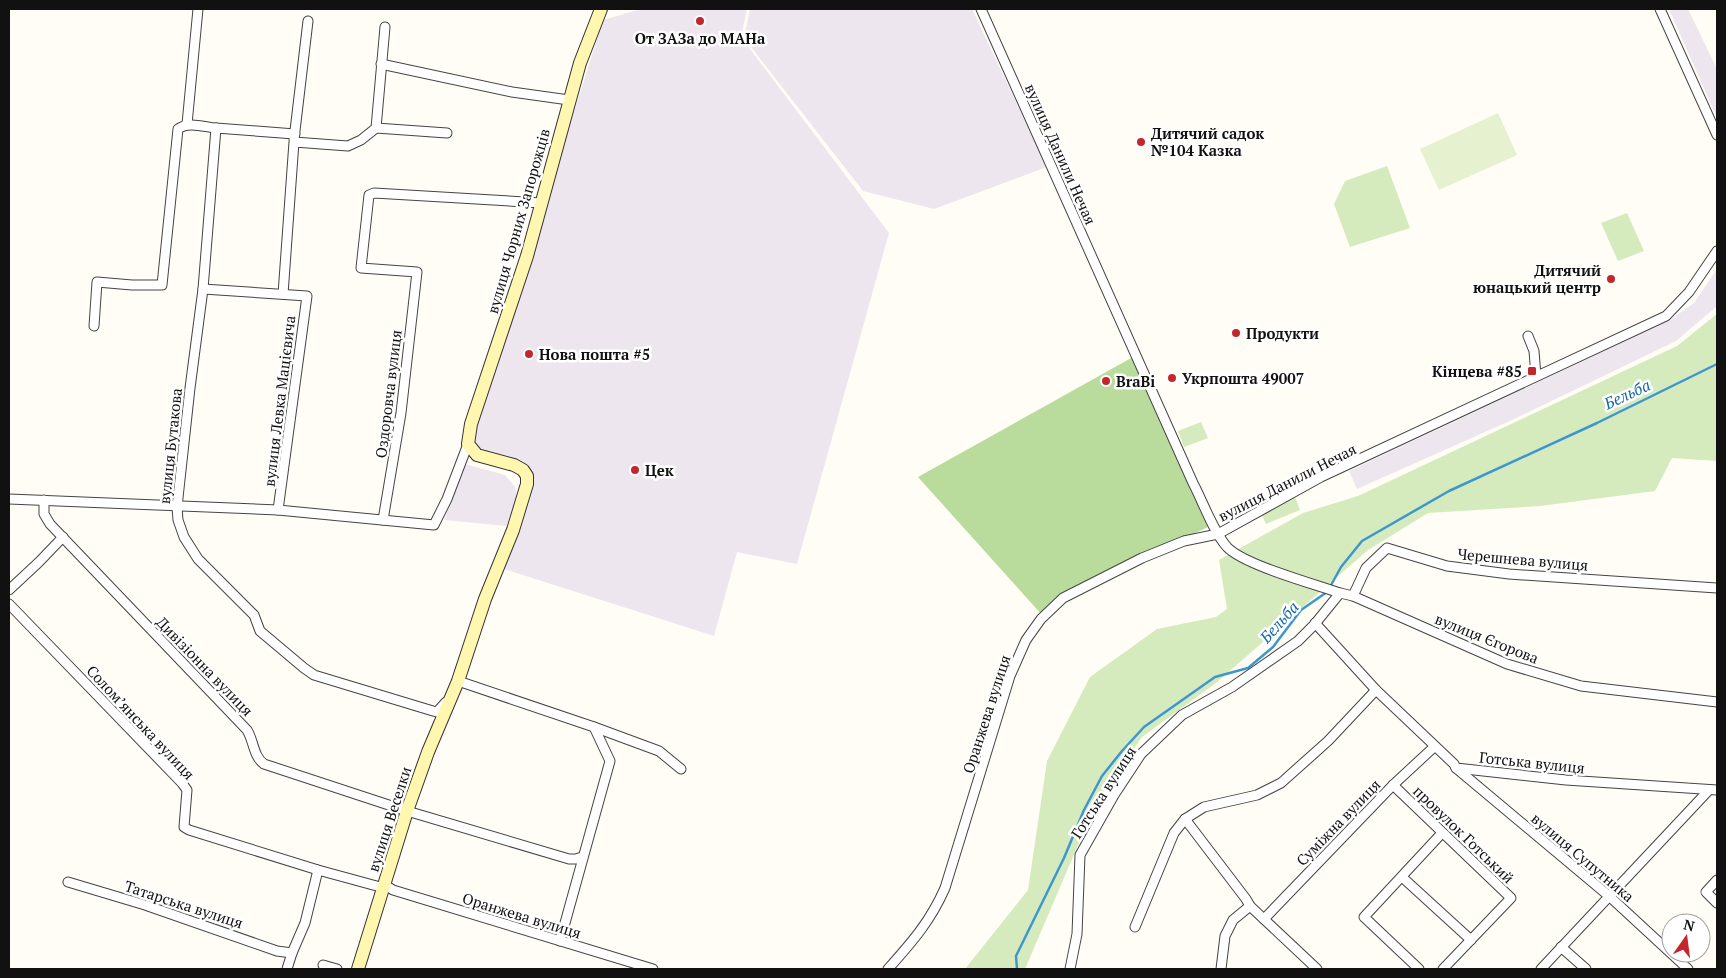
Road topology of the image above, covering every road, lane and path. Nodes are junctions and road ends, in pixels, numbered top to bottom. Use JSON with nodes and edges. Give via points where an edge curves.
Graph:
{"nodes":[{"id":1,"x":198,"y":9,"type":"edge"},
{"id":2,"x":601,"y":9,"type":"edge"},
{"id":3,"x":981,"y":9,"type":"edge"},
{"id":4,"x":1660,"y":9,"type":"edge"},
{"id":5,"x":308,"y":21,"type":"dead end"},
{"id":6,"x":385,"y":27,"type":"dead end"},
{"id":7,"x":381,"y":64,"type":"junction"},
{"id":8,"x":569,"y":100,"type":"junction"},
{"id":9,"x":187,"y":124,"type":"junction"},
{"id":10,"x":216,"y":128,"type":"junction"},
{"id":11,"x":376,"y":128,"type":"junction"},
{"id":12,"x":447,"y":133,"type":"dead end"},
{"id":13,"x":1717,"y":135,"type":"edge"},
{"id":14,"x":295,"y":138,"type":"junction"},
{"id":15,"x":542,"y":202,"type":"junction"},
{"id":16,"x":1717,"y":251,"type":"edge"},
{"id":17,"x":203,"y":289,"type":"junction"},
{"id":18,"x":283,"y":294,"type":"junction"},
{"id":19,"x":94,"y":326,"type":"dead end"},
{"id":20,"x":1528,"y":336,"type":"dead end"},
{"id":21,"x":1536,"y":376,"type":"junction"},
{"id":22,"x":468,"y":444,"type":"junction"},
{"id":23,"x":9,"y":499,"type":"edge"},
{"id":24,"x":44,"y":500,"type":"junction"},
{"id":25,"x":177,"y":506,"type":"junction"},
{"id":26,"x":278,"y":510,"type":"junction"},
{"id":27,"x":383,"y":520,"type":"junction"},
{"id":28,"x":1218,"y":534,"type":"junction"},
{"id":29,"x":63,"y":537,"type":"junction"},
{"id":30,"x":1717,"y":588,"type":"edge"},
{"id":31,"x":9,"y":590,"type":"edge"},
{"id":32,"x":1338,"y":592,"type":"junction"},
{"id":33,"x":1353,"y":596,"type":"junction"},
{"id":34,"x":9,"y":604,"type":"edge"},
{"id":35,"x":1315,"y":624,"type":"junction"},
{"id":36,"x":458,"y":681,"type":"junction"},
{"id":37,"x":1376,"y":690,"type":"junction"},
{"id":38,"x":450,"y":698,"type":"junction"},
{"id":39,"x":1717,"y":702,"type":"edge"},
{"id":40,"x":594,"y":727,"type":"junction"},
{"id":41,"x":1434,"y":746,"type":"junction"},
{"id":42,"x":1456,"y":768,"type":"junction"},
{"id":43,"x":681,"y":769,"type":"dead end"},
{"id":44,"x":1393,"y":786,"type":"junction"},
{"id":45,"x":1713,"y":790,"type":"edge"},
{"id":46,"x":407,"y":811,"type":"junction"},
{"id":47,"x":1185,"y":819,"type":"junction"},
{"id":48,"x":1442,"y":833,"type":"junction"},
{"id":49,"x":582,"y":857,"type":"junction"},
{"id":50,"x":318,"y":870,"type":"junction"},
{"id":51,"x":1402,"y":877,"type":"junction"},
{"id":52,"x":1717,"y":880,"type":"edge"},
{"id":53,"x":68,"y":882,"type":"dead end"},
{"id":54,"x":384,"y":886,"type":"junction"},
{"id":55,"x":1609,"y":896,"type":"junction"},
{"id":56,"x":1717,"y":903,"type":"edge"},
{"id":57,"x":1250,"y":906,"type":"junction"},
{"id":58,"x":1264,"y":919,"type":"junction"},
{"id":59,"x":1135,"y":927,"type":"dead end"},
{"id":60,"x":1471,"y":940,"type":"junction"},
{"id":61,"x":560,"y":941,"type":"junction"},
{"id":62,"x":1561,"y":947,"type":"junction"},
{"id":63,"x":292,"y":953,"type":"junction"},
{"id":64,"x":323,"y":965,"type":"dead end"},
{"id":65,"x":287,"y":969,"type":"edge"},
{"id":66,"x":338,"y":969,"type":"edge"},
{"id":67,"x":358,"y":969,"type":"edge"},
{"id":68,"x":652,"y":969,"type":"edge"},
{"id":69,"x":888,"y":969,"type":"edge"},
{"id":70,"x":1070,"y":969,"type":"edge"},
{"id":71,"x":1221,"y":969,"type":"edge"},
{"id":72,"x":1317,"y":969,"type":"edge"},
{"id":73,"x":1420,"y":969,"type":"edge"},
{"id":74,"x":1444,"y":969,"type":"edge"},
{"id":75,"x":1541,"y":969,"type":"edge"},
{"id":76,"x":1586,"y":969,"type":"edge"},
{"id":77,"x":1688,"y":969,"type":"edge"}],
"edges":[{"from":1,"to":9,"type":"street"},
{"from":2,"to":8,"type":"street","name":"вулиця Чорних Запорожців"},
{"from":3,"to":28,"type":"street","name":"вулиця Данили Нечая"},
{"from":4,"to":13,"type":"street"},
{"from":5,"to":14,"type":"street","name":"вулиця Левка Мацієвича"},
{"from":6,"to":7,"type":"street"},
{"from":7,"to":8,"type":"street","via":[[512,92]]},
{"from":7,"to":11,"type":"street"},
{"from":8,"to":15,"type":"street","name":"вулиця Чорних Запорожців"},
{"from":9,"to":10,"type":"street"},
{"from":9,"to":19,"type":"street","via":[[178,129],[162,285],[97,282]]},
{"from":10,"to":14,"type":"street"},
{"from":10,"to":17,"type":"street","name":"вулиця Бутакова"},
{"from":11,"to":12,"type":"street"},
{"from":11,"to":14,"type":"street","via":[[362,140],[348,146]]},
{"from":14,"to":18,"type":"street","name":"вулиця Левка Мацієвича"},
{"from":15,"to":22,"type":"street","name":"вулиця Чорних Запорожців","via":[[471,424]]},
{"from":15,"to":27,"type":"street","name":"Оздоровча вулиця","via":[[369,195],[361,268],[417,272],[401,414]]},
{"from":16,"to":21,"type":"street","name":"вулиця Данили Нечая","via":[[1666,316]]},
{"from":17,"to":18,"type":"street"},
{"from":17,"to":25,"type":"street","name":"вулиця Бутакова"},
{"from":18,"to":26,"type":"street","name":"вулиця Левка Мацієвича","via":[[307,296]]},
{"from":20,"to":21,"type":"street","via":[[1534,351]]},
{"from":21,"to":28,"type":"street","name":"вулиця Данили Нечая","via":[[1322,477]]},
{"from":22,"to":27,"type":"street","name":"вулиця Чорних Запорожців","via":[[448,499],[434,525]]},
{"from":22,"to":36,"type":"street","via":[[477,455],[523,470],[528,484]]},
{"from":23,"to":24,"type":"street"},
{"from":24,"to":25,"type":"street"},
{"from":24,"to":29,"type":"street","name":"Дивізіонна вулиця","via":[[44,514]]},
{"from":25,"to":26,"type":"street"},
{"from":25,"to":38,"type":"street","name":"вулиця Бутакова","via":[[184,537],[198,559],[254,615],[260,631],[308,671],[437,712]]},
{"from":26,"to":27,"type":"street"},
{"from":28,"to":32,"type":"street","name":"вулиця Єгорова","via":[[1228,548],[1249,562]]},
{"from":28,"to":69,"type":"street","name":"Оранжева вулиця","via":[[1184,541],[1142,558],[1063,598],[1041,619],[1026,640],[1010,676],[946,888],[927,923]]},
{"from":29,"to":31,"type":"street"},
{"from":29,"to":46,"type":"street","name":"Дивізіонна вулиця","via":[[247,730],[259,760],[264,764]]},
{"from":30,"to":33,"type":"street","name":"Черешнева вулиця","via":[[1509,574],[1447,566],[1388,548],[1366,568]]},
{"from":32,"to":33,"type":"street","name":"вулиця Єгорова"},
{"from":32,"to":35,"type":"street","name":"Готська вулиця"},
{"from":33,"to":39,"type":"street","name":"вулиця Єгорова","via":[[1507,664],[1581,686]]},
{"from":34,"to":50,"type":"street","name":"Соломʼянська вулиця","via":[[182,783],[187,790],[184,826]]},
{"from":35,"to":37,"type":"street"},
{"from":35,"to":70,"type":"street","name":"Готська вулиця","via":[[1298,641],[1232,687],[1182,715],[1141,754],[1080,855],[1077,934]]},
{"from":36,"to":38,"type":"street","name":"вулиця Веселки"},
{"from":36,"to":40,"type":"street"},
{"from":37,"to":41,"type":"street"},
{"from":37,"to":47,"type":"street","via":[[1281,784],[1257,796],[1204,807]]},
{"from":38,"to":46,"type":"street","name":"вулиця Веселки"},
{"from":40,"to":43,"type":"street","via":[[659,751]]},
{"from":40,"to":49,"type":"street","via":[[610,760]]},
{"from":41,"to":42,"type":"street"},
{"from":41,"to":44,"type":"street","name":"Суміжна вулиця"},
{"from":42,"to":45,"type":"street","name":"Готська вулиця","via":[[1566,780]]},
{"from":42,"to":55,"type":"street","name":"вулиця Супутника"},
{"from":44,"to":48,"type":"street","name":"провулок Готський"},
{"from":44,"to":58,"type":"street","name":"Суміжна вулиця"},
{"from":45,"to":55,"type":"street"},
{"from":46,"to":49,"type":"street","name":"Дивізіонна вулиця","via":[[569,859]]},
{"from":46,"to":54,"type":"street","name":"вулиця Веселки"},
{"from":47,"to":57,"type":"street"},
{"from":47,"to":59,"type":"street","via":[[1174,833]]},
{"from":48,"to":51,"type":"street"},
{"from":48,"to":60,"type":"street","name":"провулок Готський","via":[[1511,898]]},
{"from":49,"to":61,"type":"street"},
{"from":50,"to":54,"type":"street","name":"Соломʼянська вулиця"},
{"from":50,"to":63,"type":"street","via":[[305,923]]},
{"from":51,"to":60,"type":"street"},
{"from":51,"to":73,"type":"street","via":[[1364,917]]},
{"from":52,"to":56,"type":"street","via":[[1706,892]]},
{"from":53,"to":63,"type":"street","name":"Татарська вулиця","via":[[277,951]]},
{"from":54,"to":61,"type":"street","name":"Оранжева вулиця"},
{"from":54,"to":67,"type":"street","name":"вулиця Веселки"},
{"from":55,"to":62,"type":"street"},
{"from":55,"to":77,"type":"street","name":"вулиця Супутника"},
{"from":57,"to":58,"type":"street"},
{"from":57,"to":71,"type":"street","via":[[1232,920],[1225,936]]},
{"from":58,"to":72,"type":"street"},
{"from":60,"to":74,"type":"street","name":"провулок Готський"},
{"from":61,"to":68,"type":"street","name":"Оранжева вулиця"},
{"from":62,"to":75,"type":"street"},
{"from":62,"to":76,"type":"street"},
{"from":63,"to":65,"type":"street"},
{"from":64,"to":66,"type":"street"}]}
